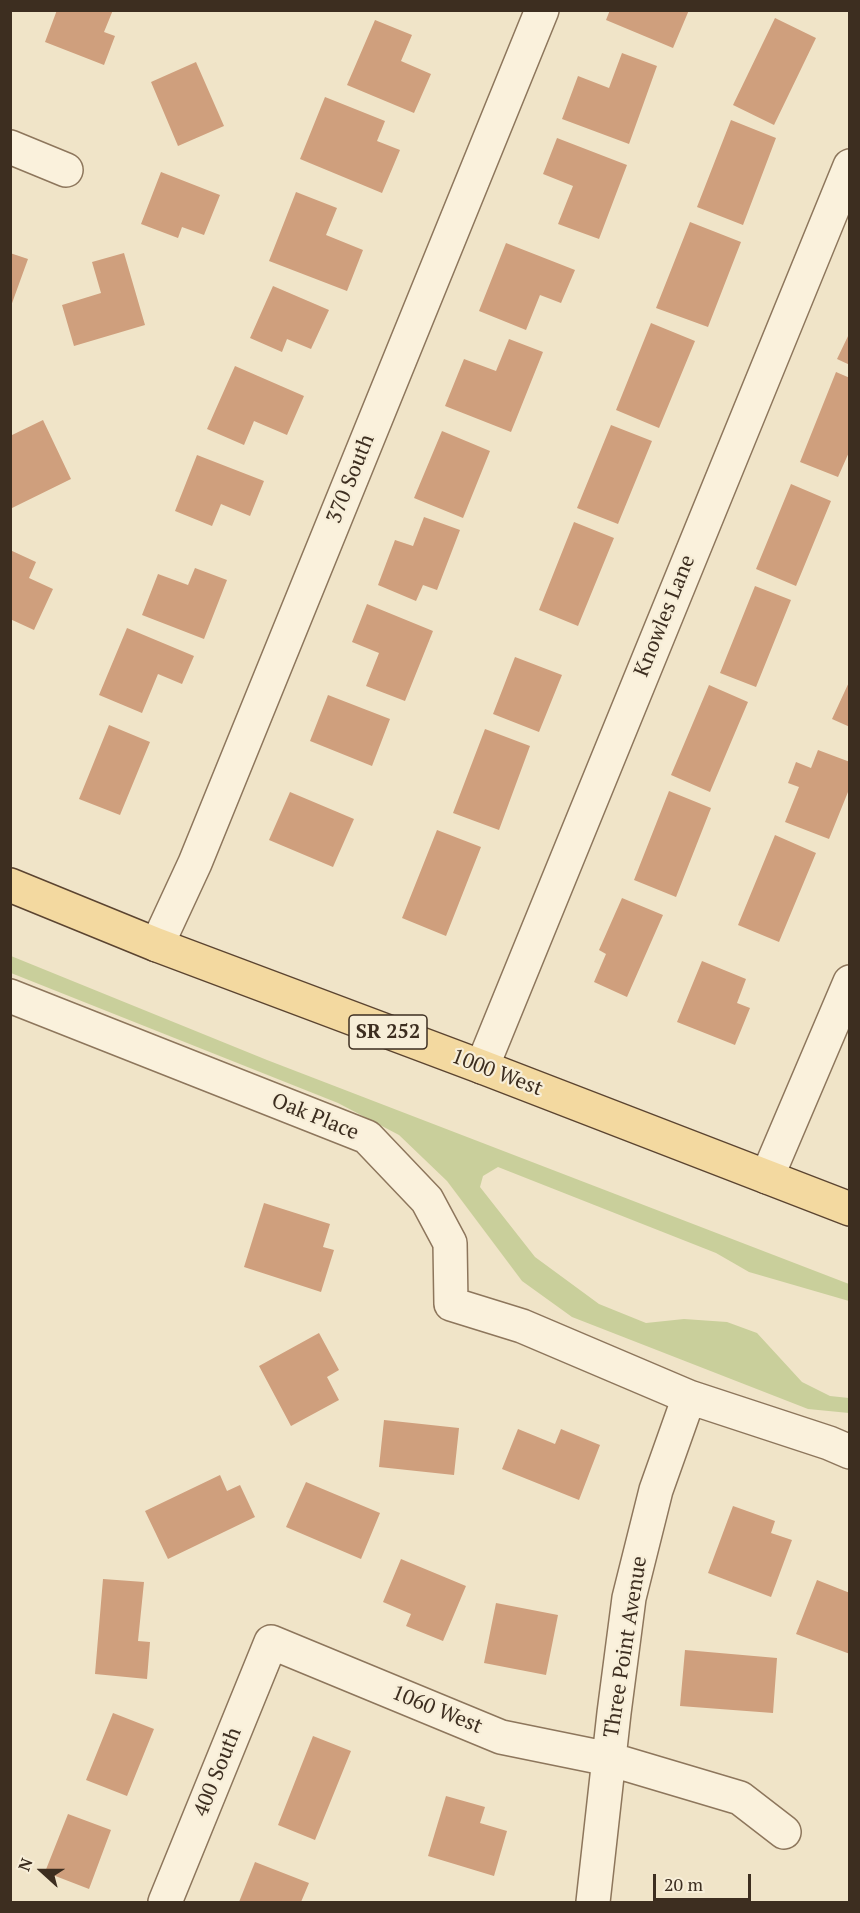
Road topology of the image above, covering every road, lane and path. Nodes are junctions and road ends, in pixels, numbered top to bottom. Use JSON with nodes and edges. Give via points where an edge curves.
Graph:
{"nodes":[{"id":1,"x":542,"y":10,"type":"edge"},
{"id":2,"x":10,"y":147,"type":"edge"},
{"id":3,"x":849,"y":165,"type":"edge"},
{"id":4,"x":66,"y":170,"type":"dead end"},
{"id":5,"x":10,"y":885,"type":"edge"},
{"id":6,"x":157,"y":945,"type":"junction"},
{"id":7,"x":849,"y":982,"type":"edge"},
{"id":8,"x":10,"y":996,"type":"edge"},
{"id":9,"x":482,"y":1067,"type":"junction"},
{"id":10,"x":767,"y":1177,"type":"junction"},
{"id":11,"x":849,"y":1209,"type":"edge"},
{"id":12,"x":688,"y":1397,"type":"junction"},
{"id":13,"x":849,"y":1452,"type":"edge"},
{"id":14,"x":271,"y":1642,"type":"joint"},
{"id":15,"x":609,"y":1759,"type":"junction"},
{"id":16,"x":784,"y":1832,"type":"dead end"},
{"id":17,"x":165,"y":1902,"type":"edge"},
{"id":18,"x":592,"y":1902,"type":"edge"}],
"edges":[{"from":1,"to":6,"type":"street","name":"370 South","via":[[195,862]]},
{"from":2,"to":4,"type":"street"},
{"from":3,"to":9,"type":"street","name":"Knowles Lane"},
{"from":5,"to":6,"type":"main road","name":"1000 West","number":"SR 252"},
{"from":6,"to":9,"type":"main road","name":"1000 West","number":"SR 252"},
{"from":7,"to":10,"type":"street"},
{"from":8,"to":12,"type":"street","name":"Oak Place","via":[[367,1137],[427,1200],[450,1243],[452,1304],[522,1326]]},
{"from":9,"to":10,"type":"main road","name":"1000 West","number":"SR 252"},
{"from":10,"to":11,"type":"main road","name":"1000 West","number":"SR 252"},
{"from":12,"to":13,"type":"street"},
{"from":12,"to":15,"type":"street","name":"Three Point Avenue","via":[[657,1490],[629,1598]]},
{"from":14,"to":15,"type":"street","name":"1060 West","via":[[501,1737]]},
{"from":14,"to":17,"type":"street","name":"400 South"},
{"from":15,"to":16,"type":"street","name":"1060 West","via":[[740,1798]]},
{"from":15,"to":18,"type":"street","name":"Three Point Avenue"}]}
